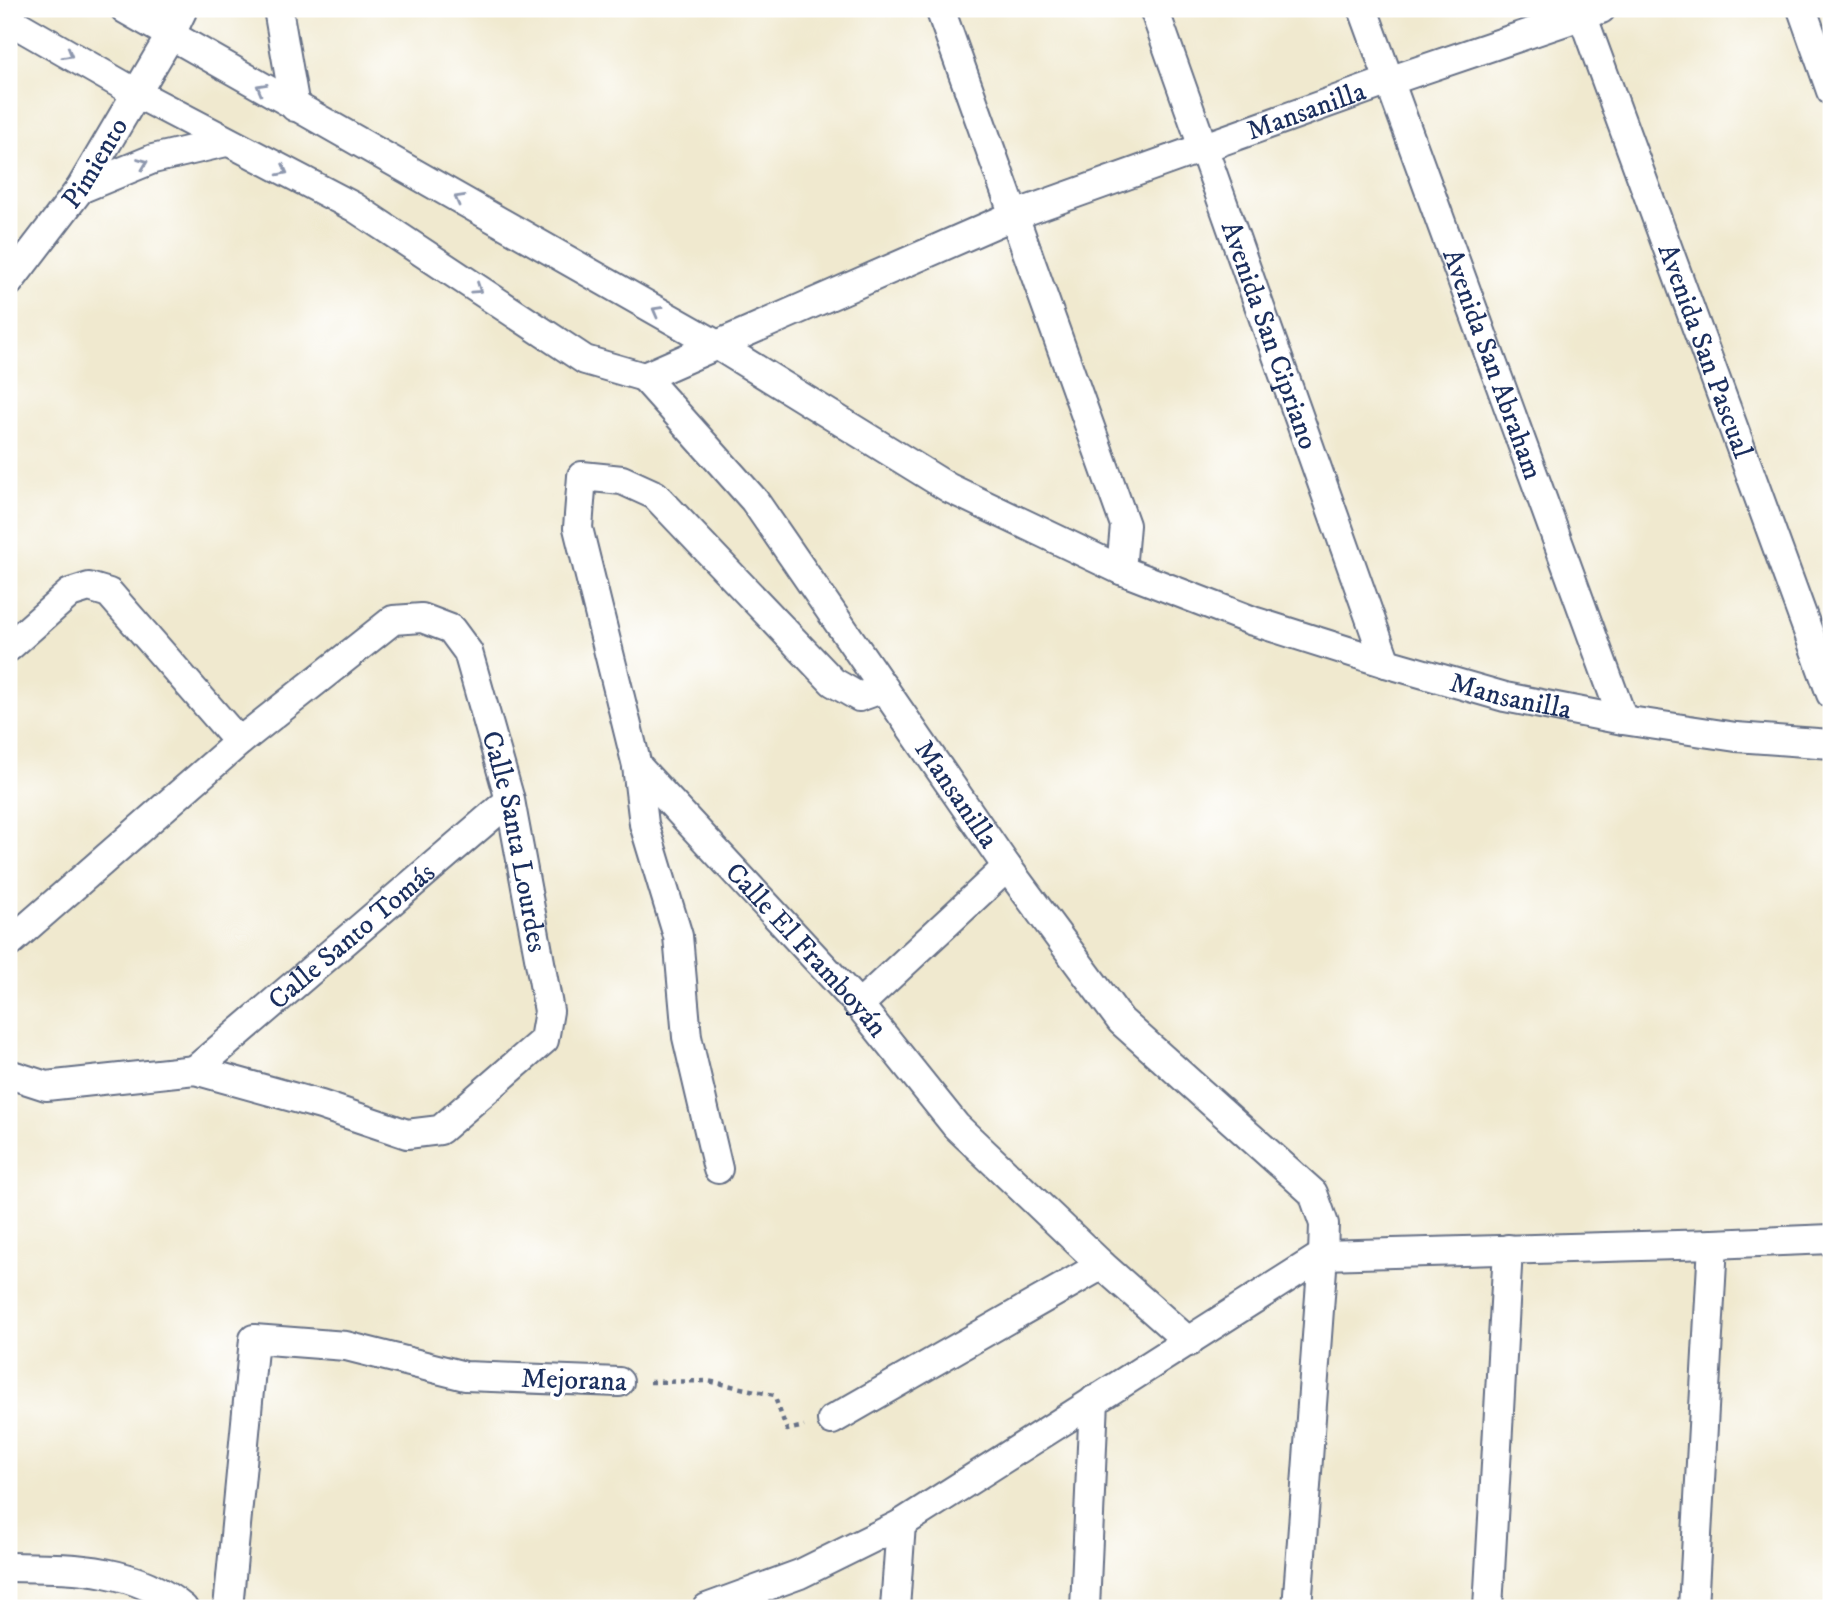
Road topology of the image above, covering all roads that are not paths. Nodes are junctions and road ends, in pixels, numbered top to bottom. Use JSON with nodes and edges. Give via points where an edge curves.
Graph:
{"nodes":[{"id":1,"x":125,"y":9,"type":"edge"},
{"id":2,"x":183,"y":9,"type":"edge"},
{"id":3,"x":278,"y":9,"type":"edge"},
{"id":4,"x":940,"y":9,"type":"edge"},
{"id":5,"x":1154,"y":9,"type":"edge"},
{"id":6,"x":1363,"y":9,"type":"edge"},
{"id":7,"x":1802,"y":9,"type":"edge"},
{"id":8,"x":1588,"y":11,"type":"edge"},
{"id":9,"x":9,"y":20,"type":"edge"},
{"id":10,"x":170,"y":36,"type":"junction"},
{"id":11,"x":1390,"y":81,"type":"junction"},
{"id":12,"x":1830,"y":85,"type":"edge"},
{"id":13,"x":136,"y":93,"type":"junction"},
{"id":14,"x":295,"y":107,"type":"junction"},
{"id":15,"x":226,"y":142,"type":"junction"},
{"id":16,"x":1203,"y":147,"type":"junction"},
{"id":17,"x":80,"y":189,"type":"junction"},
{"id":18,"x":1013,"y":216,"type":"junction"},
{"id":19,"x":9,"y":282,"type":"edge"},
{"id":20,"x":717,"y":345,"type":"junction"},
{"id":21,"x":644,"y":377,"type":"junction"},
{"id":22,"x":1121,"y":570,"type":"junction"},
{"id":23,"x":9,"y":647,"type":"edge"},
{"id":24,"x":1386,"y":663,"type":"junction"},
{"id":25,"x":884,"y":688,"type":"junction"},
{"id":26,"x":1831,"y":694,"type":"edge"},
{"id":27,"x":1623,"y":720,"type":"junction"},
{"id":28,"x":239,"y":742,"type":"junction"},
{"id":29,"x":1831,"y":744,"type":"edge"},
{"id":30,"x":637,"y":766,"type":"junction"},
{"id":31,"x":510,"y":800,"type":"junction"},
{"id":32,"x":1007,"y":867,"type":"junction"},
{"id":33,"x":9,"y":943,"type":"edge"},
{"id":34,"x":859,"y":1005,"type":"junction"},
{"id":35,"x":195,"y":1070,"type":"junction"},
{"id":36,"x":9,"y":1074,"type":"edge"},
{"id":37,"x":718,"y":1170,"type":"dead end"},
{"id":38,"x":1831,"y":1239,"type":"edge"},
{"id":39,"x":1713,"y":1244,"type":"junction"},
{"id":40,"x":1508,"y":1249,"type":"junction"},
{"id":41,"x":1323,"y":1255,"type":"junction"},
{"id":42,"x":1101,"y":1265,"type":"junction"},
{"id":43,"x":1189,"y":1342,"type":"junction"},
{"id":44,"x":619,"y":1382,"type":"road end"},
{"id":45,"x":1094,"y":1400,"type":"junction"},
{"id":46,"x":832,"y":1420,"type":"road end"},
{"id":47,"x":901,"y":1524,"type":"junction"},
{"id":48,"x":9,"y":1567,"type":"edge"},
{"id":49,"x":183,"y":1608,"type":"edge"},
{"id":50,"x":228,"y":1608,"type":"edge"},
{"id":51,"x":707,"y":1608,"type":"edge"},
{"id":52,"x":895,"y":1608,"type":"edge"},
{"id":53,"x":1085,"y":1608,"type":"edge"},
{"id":54,"x":1297,"y":1608,"type":"edge"},
{"id":55,"x":1488,"y":1608,"type":"edge"},
{"id":56,"x":1693,"y":1608,"type":"edge"}],
"edges":[{"from":1,"to":10,"type":"street"},
{"from":2,"to":10,"type":"street","name":"Pimiento"},
{"from":3,"to":14,"type":"street"},
{"from":4,"to":18,"type":"street"},
{"from":5,"to":16,"type":"street","name":"Avenida San Cipriano"},
{"from":6,"to":11,"type":"street","name":"Avenida San Abraham"},
{"from":7,"to":12,"type":"street"},
{"from":8,"to":11,"type":"street","name":"Mansanilla"},
{"from":8,"to":26,"type":"street","name":"Avenida San Pascual"},
{"from":9,"to":13,"type":"street","one_way":true},
{"from":10,"to":13,"type":"street","name":"Pimiento"},
{"from":14,"to":10,"type":"street","one_way":true},
{"from":11,"to":16,"type":"street","name":"Mansanilla"},
{"from":11,"to":27,"type":"street","name":"Avenida San Abraham"},
{"from":13,"to":15,"type":"street"},
{"from":13,"to":17,"type":"street","name":"Pimiento"},
{"from":20,"to":14,"type":"street","one_way":true},
{"from":17,"to":15,"type":"street","one_way":true,"via":[[153,159]]},
{"from":15,"to":21,"type":"street","one_way":true,"via":[[355,207],[585,360]]},
{"from":16,"to":18,"type":"street","name":"Mansanilla"},
{"from":16,"to":24,"type":"street","name":"Avenida San Cipriano"},
{"from":17,"to":19,"type":"street","name":"Pimiento"},
{"from":18,"to":20,"type":"street","name":"Mansanilla"},
{"from":18,"to":22,"type":"street","via":[[1125,525]]},
{"from":20,"to":21,"type":"street","name":"Mansanilla"},
{"from":20,"to":22,"type":"street","name":"Mansanilla","via":[[949,488]]},
{"from":21,"to":25,"type":"street","name":"Mansanilla","via":[[754,500]]},
{"from":22,"to":24,"type":"street","name":"Mansanilla","via":[[1253,621]]},
{"from":23,"to":28,"type":"street","via":[[70,593],[89,587],[109,593]]},
{"from":24,"to":27,"type":"street","name":"Mansanilla","via":[[1505,698]]},
{"from":25,"to":30,"type":"street","name":"Calle El Framboyán","via":[[859,697],[833,682],[654,495],[622,480],[582,477],[578,528]]},
{"from":25,"to":32,"type":"street","name":"Mansanilla"},
{"from":27,"to":29,"type":"street","name":"Mansanilla","via":[[1736,737]]},
{"from":28,"to":31,"type":"street","name":"Calle Santa Lourdes","via":[[393,620],[422,618],[451,629],[468,652]]},
{"from":28,"to":33,"type":"street","name":"Calle Santa Lourdes"},
{"from":30,"to":34,"type":"street","name":"Calle El Framboyán"},
{"from":30,"to":37,"type":"street","via":[[644,824],[678,936],[687,1037]]},
{"from":31,"to":35,"type":"street","name":"Calle Santo Tomás"},
{"from":31,"to":35,"type":"street","name":"Calle Santa Lourdes","via":[[549,1011],[544,1040],[440,1130],[407,1134]]},
{"from":32,"to":34,"type":"street"},
{"from":32,"to":41,"type":"street","name":"Mansanilla","via":[[1121,1021],[1312,1193],[1324,1224]]},
{"from":34,"to":42,"type":"street","name":"Calle El Framboyán","via":[[956,1126]]},
{"from":35,"to":36,"type":"street","name":"Calle Santa Lourdes","via":[[46,1086]]},
{"from":38,"to":39,"type":"street"},
{"from":39,"to":40,"type":"street"},
{"from":39,"to":56,"type":"street"},
{"from":40,"to":41,"type":"street"},
{"from":40,"to":55,"type":"street"},
{"from":41,"to":43,"type":"street"},
{"from":41,"to":54,"type":"street","name":"Mansanilla"},
{"from":42,"to":43,"type":"street","name":"Calle El Framboyán"},
{"from":42,"to":46,"type":"street"},
{"from":43,"to":45,"type":"street"},
{"from":44,"to":50,"type":"street","name":"Mejorana","via":[[465,1376],[346,1346],[254,1339]]},
{"from":45,"to":47,"type":"street"},
{"from":45,"to":53,"type":"street"},
{"from":47,"to":51,"type":"street","via":[[800,1574]]},
{"from":47,"to":52,"type":"street"},
{"from":48,"to":49,"type":"street","via":[[84,1568],[132,1579]]}]}
